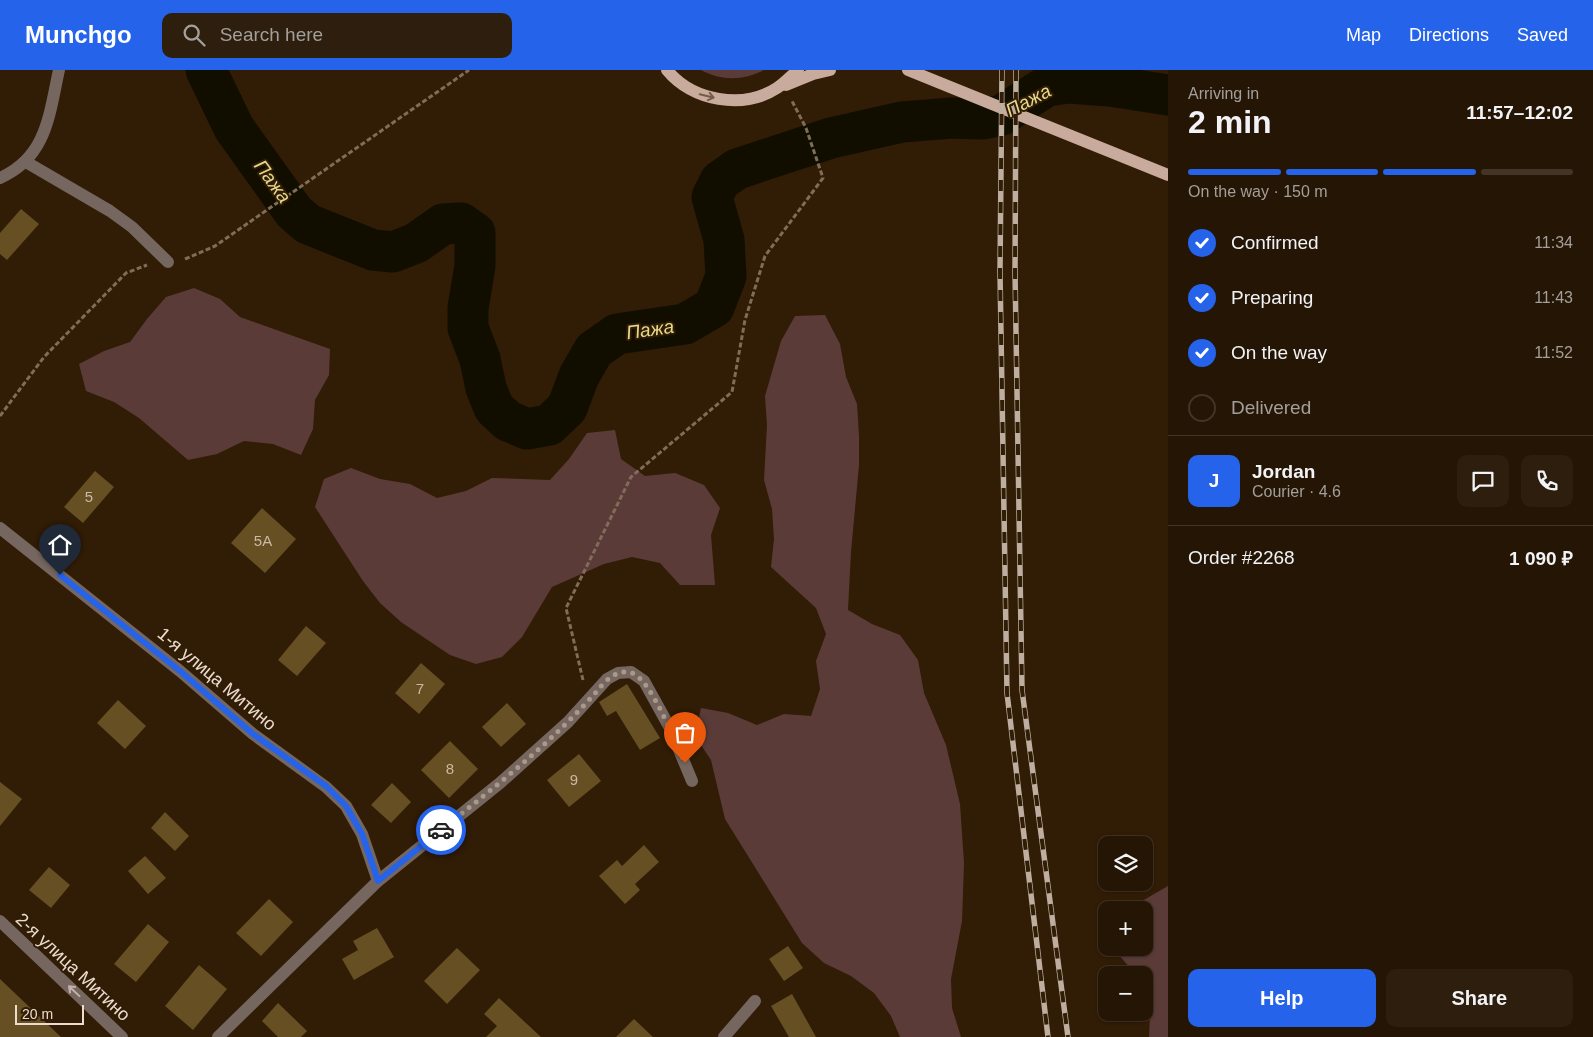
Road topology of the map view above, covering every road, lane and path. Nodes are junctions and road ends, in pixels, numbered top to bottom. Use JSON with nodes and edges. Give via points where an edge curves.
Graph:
{"nodes":[{"id":1,"x":59,"y":70,"type":"edge"},
{"id":2,"x":469,"y":70,"type":"edge"},
{"id":3,"x":667,"y":70,"type":"edge"},
{"id":4,"x":798,"y":70,"type":"edge"},
{"id":5,"x":830,"y":70,"type":"edge"},
{"id":6,"x":908,"y":70,"type":"edge"},
{"id":7,"x":782,"y":86,"type":"junction"},
{"id":8,"x":26,"y":162,"type":"junction"},
{"id":9,"x":1168,"y":175,"type":"edge"},
{"id":10,"x":0,"y":178,"type":"edge"},
{"id":11,"x":215,"y":246,"type":"dead end"},
{"id":12,"x":168,"y":262,"type":"dead end"},
{"id":13,"x":140,"y":266,"type":"dead end"},
{"id":14,"x":0,"y":416,"type":"edge"},
{"id":15,"x":0,"y":528,"type":"edge"},
{"id":16,"x":588,"y":701,"type":"junction"},
{"id":17,"x":692,"y":781,"type":"dead end"},
{"id":18,"x":378,"y":881,"type":"junction"},
{"id":19,"x":0,"y":921,"type":"edge"},
{"id":20,"x":755,"y":1001,"type":"dead end"},
{"id":21,"x":122,"y":1037,"type":"edge"},
{"id":22,"x":218,"y":1037,"type":"edge"},
{"id":23,"x":724,"y":1037,"type":"edge"}],
"edges":[{"from":1,"to":8,"type":"street","via":[[46,131]]},
{"from":2,"to":11,"type":"path"},
{"from":3,"to":7,"type":"main road","one_way":true,"via":[[674,79],[697,94],[724,100],[752,99]]},
{"from":4,"to":7,"type":"main road"},
{"from":5,"to":7,"type":"main road"},
{"from":6,"to":9,"type":"main road"},
{"from":7,"to":16,"type":"path","via":[[806,128],[822,178],[765,256],[745,320],[732,392],[631,477],[566,608]]},
{"from":8,"to":10,"type":"street"},
{"from":8,"to":12,"type":"street","via":[[110,211],[132,227]]},
{"from":13,"to":14,"type":"path","via":[[126,273],[44,357]]},
{"from":15,"to":18,"type":"street","name":"1-я улица Митино","via":[[166,659],[253,734],[326,786],[346,806],[362,834]]},
{"from":16,"to":17,"type":"street","via":[[607,679],[618,673],[631,672],[644,681],[670,728]]},
{"from":16,"to":18,"type":"street","via":[[500,783]]},
{"from":18,"to":22,"type":"street"},
{"from":21,"to":19,"type":"street","name":"2-я улица Митино","one_way":true},
{"from":20,"to":23,"type":"street"}]}
